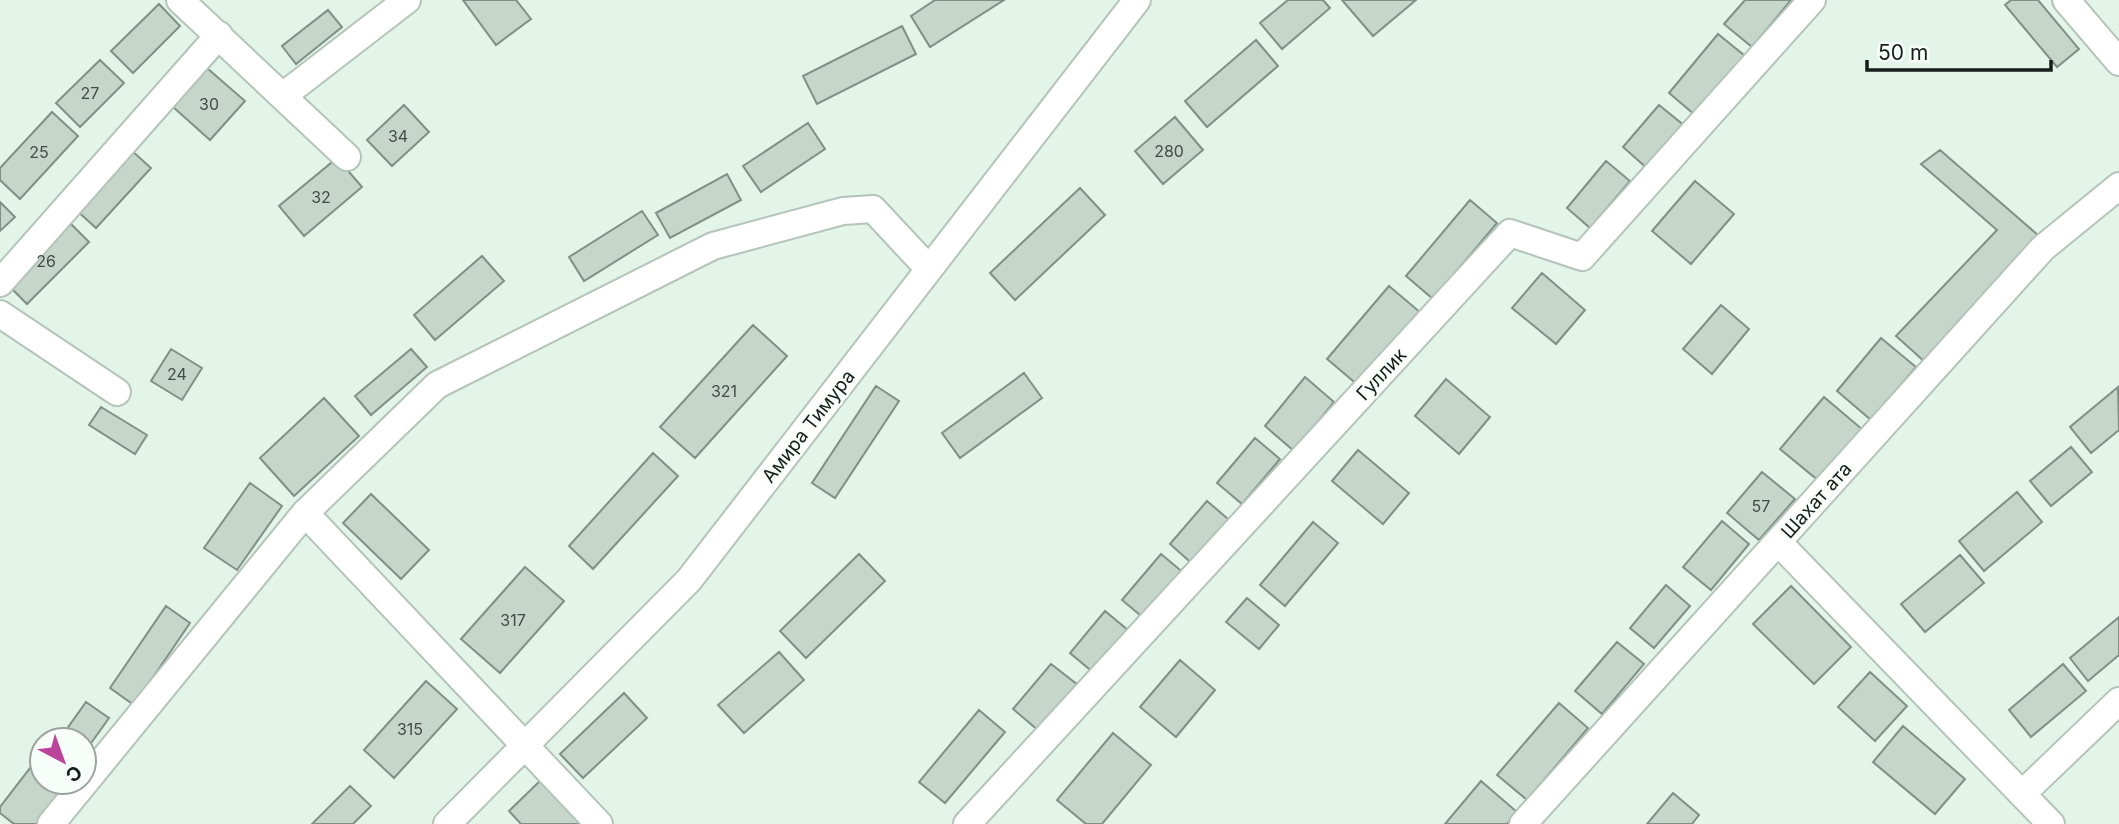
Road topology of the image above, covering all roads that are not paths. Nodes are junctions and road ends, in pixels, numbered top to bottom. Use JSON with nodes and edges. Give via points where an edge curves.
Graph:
{"nodes":[{"id":1,"x":180,"y":0,"type":"edge"},
{"id":2,"x":407,"y":0,"type":"edge"},
{"id":3,"x":1137,"y":0,"type":"edge"},
{"id":4,"x":1812,"y":0,"type":"edge"},
{"id":5,"x":2066,"y":0,"type":"edge"},
{"id":6,"x":219,"y":35,"type":"junction"},
{"id":7,"x":2119,"y":62,"type":"edge"},
{"id":8,"x":284,"y":95,"type":"junction"},
{"id":9,"x":347,"y":157,"type":"dead end"},
{"id":10,"x":2119,"y":186,"type":"edge"},
{"id":11,"x":929,"y":269,"type":"junction"},
{"id":12,"x":0,"y":283,"type":"edge"},
{"id":13,"x":0,"y":314,"type":"edge"},
{"id":14,"x":117,"y":392,"type":"dead end"},
{"id":15,"x":305,"y":513,"type":"junction"},
{"id":16,"x":1778,"y":542,"type":"junction"},
{"id":17,"x":2119,"y":701,"type":"edge"},
{"id":18,"x":524,"y":747,"type":"junction"},
{"id":19,"x":2022,"y":794,"type":"junction"},
{"id":20,"x":1536,"y":820,"type":"edge"},
{"id":21,"x":51,"y":824,"type":"edge"},
{"id":22,"x":447,"y":824,"type":"edge"},
{"id":23,"x":599,"y":824,"type":"edge"},
{"id":24,"x":967,"y":824,"type":"edge"},
{"id":25,"x":2051,"y":824,"type":"edge"}],
"edges":[{"from":1,"to":6,"type":"street"},
{"from":2,"to":8,"type":"street"},
{"from":3,"to":11,"type":"street","name":"Амира Тимура"},
{"from":4,"to":24,"type":"street","name":"Гуллик","via":[[1581,257],[1510,233]]},
{"from":5,"to":7,"type":"street"},
{"from":6,"to":8,"type":"street"},
{"from":6,"to":12,"type":"street"},
{"from":8,"to":9,"type":"street"},
{"from":10,"to":16,"type":"street","name":"Шахат ата","via":[[2043,248]]},
{"from":11,"to":15,"type":"street","via":[[873,209],[843,211],[713,246],[437,385]]},
{"from":11,"to":18,"type":"street","name":"Амира Тимура","via":[[689,580]]},
{"from":13,"to":14,"type":"street"},
{"from":15,"to":18,"type":"street"},
{"from":15,"to":21,"type":"street"},
{"from":16,"to":19,"type":"street"},
{"from":16,"to":20,"type":"street","name":"Шахат ата"},
{"from":17,"to":19,"type":"street"},
{"from":18,"to":22,"type":"street","name":"Амира Тимура"},
{"from":18,"to":23,"type":"street"},
{"from":19,"to":25,"type":"street"}]}
